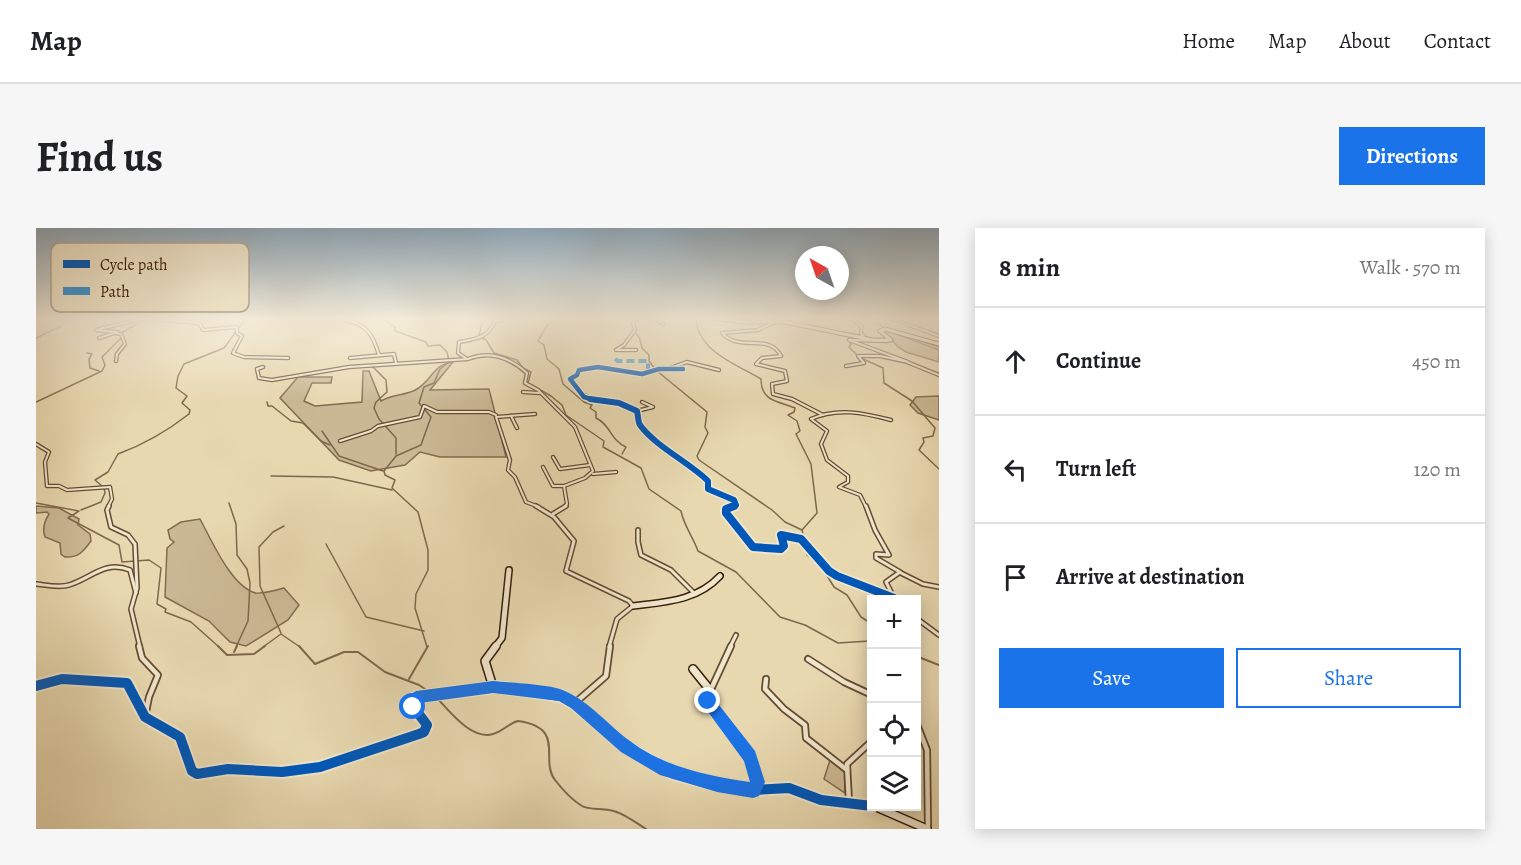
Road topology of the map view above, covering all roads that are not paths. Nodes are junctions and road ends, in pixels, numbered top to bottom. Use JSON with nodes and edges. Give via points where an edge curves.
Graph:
{"nodes":[{"id":1,"x":123,"y":346,"type":"edge"},
{"id":2,"x":236,"y":346,"type":"edge"},
{"id":3,"x":375,"y":346,"type":"edge"},
{"id":4,"x":459,"y":346,"type":"edge"},
{"id":5,"x":622,"y":346,"type":"edge"},
{"id":6,"x":770,"y":346,"type":"edge"},
{"id":7,"x":858,"y":346,"type":"edge"},
{"id":8,"x":636,"y":350,"type":"dead end"},
{"id":9,"x":379,"y":355,"type":"junction"},
{"id":10,"x":288,"y":358,"type":"dead end"},
{"id":11,"x":350,"y":358,"type":"dead end"},
{"id":12,"x":471,"y":358,"type":"junction"},
{"id":13,"x":116,"y":362,"type":"dead end"},
{"id":14,"x":908,"y":362,"type":"junction"},
{"id":15,"x":396,"y":363,"type":"junction"},
{"id":16,"x":846,"y":366,"type":"dead end"},
{"id":17,"x":263,"y":367,"type":"dead end"},
{"id":18,"x":668,"y":368,"type":"junction"},
{"id":19,"x":683,"y":369,"type":"dead end"},
{"id":20,"x":719,"y":370,"type":"dead end"},
{"id":21,"x":939,"y":375,"type":"edge"},
{"id":22,"x":523,"y":392,"type":"dead end"},
{"id":23,"x":539,"y":393,"type":"junction"},
{"id":24,"x":642,"y":402,"type":"dead end"},
{"id":25,"x":637,"y":411,"type":"junction"},
{"id":26,"x":535,"y":414,"type":"dead end"},
{"id":27,"x":509,"y":415,"type":"junction"},
{"id":28,"x":823,"y":415,"type":"junction"},
{"id":29,"x":498,"y":416,"type":"junction"},
{"id":30,"x":891,"y":420,"type":"dead end"},
{"id":31,"x":517,"y":428,"type":"dead end"},
{"id":32,"x":340,"y":441,"type":"dead end"},
{"id":33,"x":36,"y":444,"type":"edge"},
{"id":34,"x":553,"y":457,"type":"dead end"},
{"id":35,"x":590,"y":465,"type":"junction"},
{"id":36,"x":543,"y":467,"type":"dead end"},
{"id":37,"x":616,"y":472,"type":"dead end"},
{"id":38,"x":593,"y":474,"type":"junction"},
{"id":39,"x":564,"y":486,"type":"junction"},
{"id":40,"x":553,"y":514,"type":"junction"},
{"id":41,"x":638,"y":530,"type":"dead end"},
{"id":42,"x":509,"y":570,"type":"dead end"},
{"id":43,"x":901,"y":573,"type":"junction"},
{"id":44,"x":720,"y":576,"type":"dead end"},
{"id":45,"x":36,"y":584,"type":"edge"},
{"id":46,"x":939,"y":587,"type":"edge"},
{"id":47,"x":136,"y":595,"type":"junction"},
{"id":48,"x":885,"y":595,"type":"edge"},
{"id":49,"x":893,"y":595,"type":"edge"},
{"id":50,"x":696,"y":596,"type":"junction"},
{"id":51,"x":633,"y":606,"type":"junction"},
{"id":52,"x":921,"y":622,"type":"edge"},
{"id":53,"x":736,"y":635,"type":"dead end"},
{"id":54,"x":939,"y":635,"type":"edge"},
{"id":55,"x":808,"y":659,"type":"dead end"},
{"id":56,"x":693,"y":669,"type":"dead end"},
{"id":57,"x":766,"y":679,"type":"dead end"},
{"id":58,"x":36,"y":686,"type":"edge"},
{"id":59,"x":493,"y":687,"type":"junction"},
{"id":60,"x":710,"y":690,"type":"junction"},
{"id":61,"x":867,"y":693,"type":"edge"},
{"id":62,"x":435,"y":695,"type":"joint"},
{"id":63,"x":575,"y":704,"type":"junction"},
{"id":64,"x":145,"y":717,"type":"junction"},
{"id":65,"x":921,"y":735,"type":"edge"},
{"id":66,"x":867,"y":745,"type":"edge"},
{"id":67,"x":847,"y":770,"type":"junction"},
{"id":68,"x":753,"y":790,"type":"junction"},
{"id":69,"x":849,"y":802,"type":"junction"},
{"id":70,"x":867,"y":805,"type":"edge"},
{"id":71,"x":885,"y":811,"type":"edge"},
{"id":72,"x":927,"y":829,"type":"edge"}],
"edges":[{"from":1,"to":13,"type":"street"},
{"from":2,"to":10,"type":"street","via":[[232,353],[244,357]]},
{"from":3,"to":9,"type":"street"},
{"from":4,"to":12,"type":"street","via":[[458,353]]},
{"from":5,"to":8,"type":"street","via":[[616,350]]},
{"from":6,"to":28,"type":"street","via":[[782,355],[762,358],[756,364],[785,371],[787,381],[772,384],[772,394],[791,398]]},
{"from":7,"to":14,"type":"street"},
{"from":9,"to":11,"type":"street"},
{"from":9,"to":15,"type":"street","via":[[394,354]]},
{"from":12,"to":15,"type":"street"},
{"from":12,"to":23,"type":"street","via":[[481,353],[514,362],[527,373],[525,383]]},
{"from":14,"to":16,"type":"street","via":[[858,356],[864,363]]},
{"from":14,"to":21,"type":"street"},
{"from":15,"to":17,"type":"street","via":[[272,380],[260,378],[257,369]]},
{"from":18,"to":19,"type":"street"},
{"from":18,"to":20,"type":"street","via":[[680,362]]},
{"from":18,"to":25,"type":"street","via":[[642,374],[598,367],[578,371],[570,378],[575,390],[589,400],[627,405]]},
{"from":22,"to":23,"type":"street"},
{"from":23,"to":35,"type":"street","via":[[575,428]]},
{"from":24,"to":25,"type":"street","via":[[653,407]]},
{"from":25,"to":48,"type":"street","via":[[639,424],[707,479],[708,489],[734,500],[736,505],[725,512],[752,546],[781,549],[781,535],[797,538],[837,576]]},
{"from":26,"to":27,"type":"street"},
{"from":27,"to":29,"type":"street"},
{"from":27,"to":31,"type":"street"},
{"from":28,"to":30,"type":"street","via":[[843,412]]},
{"from":28,"to":43,"type":"street","via":[[811,419],[827,432],[821,444],[827,460],[848,476],[848,482],[839,487],[860,495],[889,555],[876,554],[876,558]]},
{"from":29,"to":32,"type":"street","via":[[489,412],[437,412],[424,407],[420,417]]},
{"from":29,"to":40,"type":"street","via":[[510,460],[508,470],[517,479],[526,502]]},
{"from":33,"to":47,"type":"street","via":[[49,452],[45,462],[47,486],[67,490],[110,487],[112,499],[107,510],[111,527],[128,535],[135,544]]},
{"from":34,"to":35,"type":"street","via":[[560,469]]},
{"from":35,"to":38,"type":"street"},
{"from":36,"to":39,"type":"street","via":[[553,486]]},
{"from":37,"to":38,"type":"street"},
{"from":38,"to":39,"type":"street"},
{"from":39,"to":40,"type":"street","via":[[567,504]]},
{"from":40,"to":51,"type":"street","via":[[574,541],[566,571]]},
{"from":41,"to":50,"type":"street","via":[[637,547],[641,555],[674,572]]},
{"from":42,"to":59,"type":"street","via":[[502,638],[485,661]]},
{"from":43,"to":46,"type":"street"},
{"from":43,"to":49,"type":"street","via":[[886,582]]},
{"from":44,"to":50,"type":"street"},
{"from":45,"to":47,"type":"street","via":[[68,585],[95,570],[116,566],[130,570]]},
{"from":47,"to":64,"type":"street","via":[[131,609],[141,654],[158,675]]},
{"from":50,"to":51,"type":"street"},
{"from":51,"to":63,"type":"street","via":[[614,621],[606,676]]},
{"from":52,"to":54,"type":"street"},
{"from":53,"to":60,"type":"street"},
{"from":55,"to":61,"type":"street"},
{"from":56,"to":60,"type":"street"},
{"from":57,"to":67,"type":"street","via":[[765,689],[805,725],[806,738]]},
{"from":58,"to":64,"type":"street","via":[[62,679],[127,683]]},
{"from":59,"to":62,"type":"street"},
{"from":59,"to":63,"type":"street","via":[[552,694]]},
{"from":60,"to":68,"type":"street","via":[[709,705],[750,756],[758,782]]},
{"from":62,"to":64,"type":"street","via":[[416,697],[412,702],[427,723],[424,732],[328,765],[287,772],[228,769],[194,773],[180,737]]},
{"from":63,"to":68,"type":"street","via":[[626,747],[665,770],[717,785]]},
{"from":65,"to":72,"type":"street","via":[[927,750]]},
{"from":66,"to":67,"type":"street","via":[[851,759]]},
{"from":67,"to":69,"type":"street"},
{"from":68,"to":69,"type":"street","via":[[789,788],[821,800]]},
{"from":69,"to":70,"type":"street"},
{"from":71,"to":72,"type":"street"}]}
